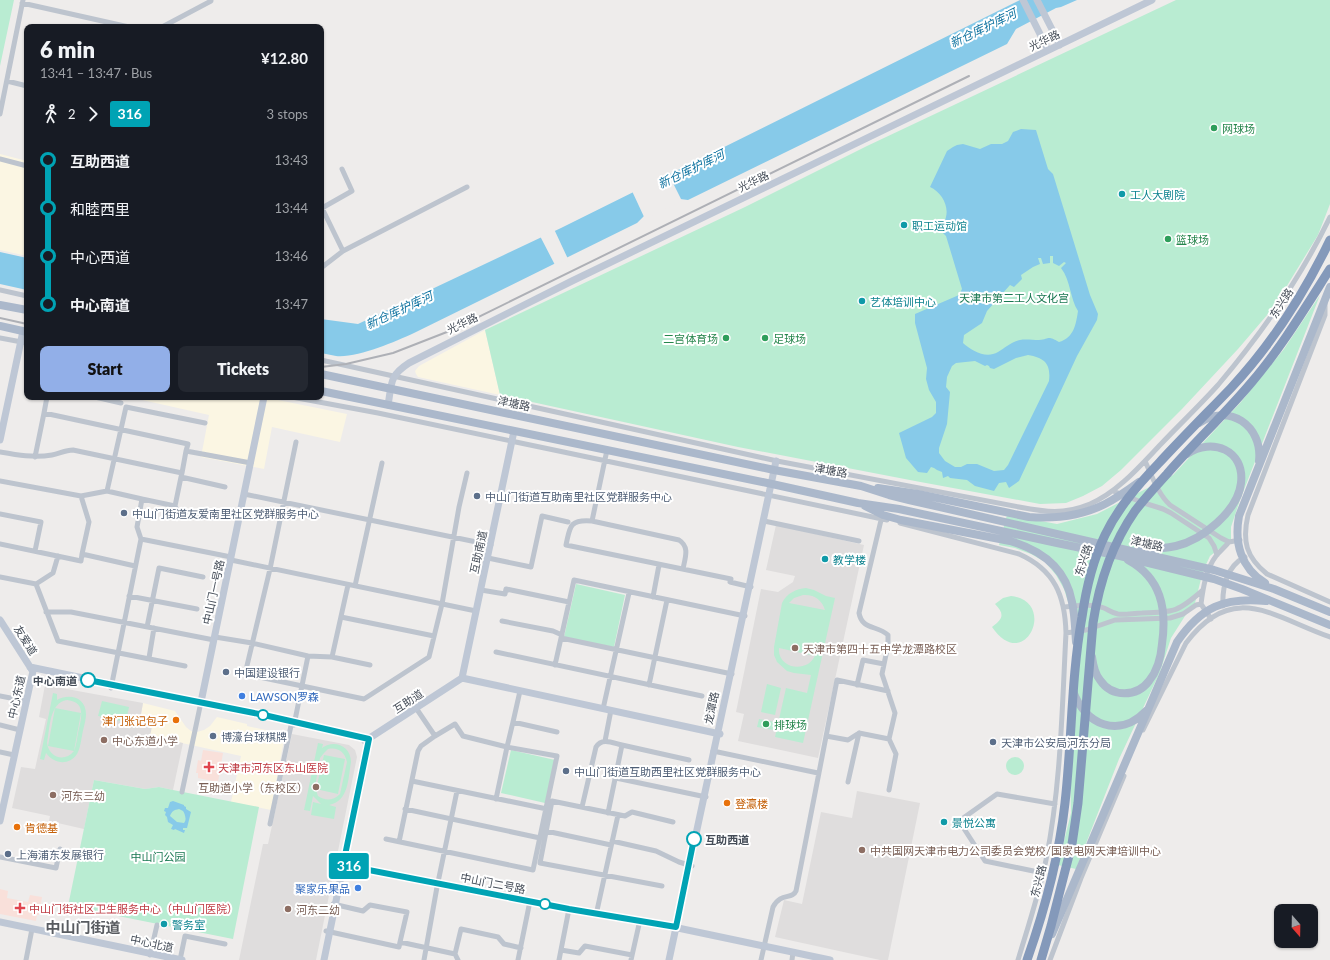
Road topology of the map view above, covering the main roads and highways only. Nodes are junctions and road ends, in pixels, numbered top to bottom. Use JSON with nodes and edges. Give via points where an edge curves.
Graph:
{"nodes":[{"id":1,"x":1330,"y":240,"type":"edge"},
{"id":2,"x":1329,"y":270,"type":"edge"},
{"id":3,"x":1330,"y":287,"type":"edge"},
{"id":4,"x":0,"y":305,"type":"edge"},
{"id":5,"x":24,"y":309,"type":"edge"},
{"id":6,"x":0,"y":326,"type":"edge"},
{"id":7,"x":24,"y":331,"type":"edge"},
{"id":8,"x":324,"y":375,"type":"edge"},
{"id":9,"x":324,"y":392,"type":"edge"},
{"id":10,"x":1190,"y":428,"type":"junction"},
{"id":11,"x":1181,"y":458,"type":"junction"},
{"id":12,"x":1258,"y":470,"type":"junction"},
{"id":13,"x":1143,"y":480,"type":"junction"},
{"id":14,"x":861,"y":486,"type":"junction"},
{"id":15,"x":858,"y":503,"type":"junction"},
{"id":16,"x":1121,"y":552,"type":"junction"},
{"id":17,"x":1274,"y":589,"type":"junction"},
{"id":18,"x":1275,"y":602,"type":"junction"},
{"id":19,"x":1330,"y":612,"type":"edge"},
{"id":20,"x":1330,"y":625,"type":"edge"},
{"id":21,"x":1076,"y":648,"type":"junction"},
{"id":22,"x":1090,"y":650,"type":"junction"},
{"id":23,"x":1075,"y":704,"type":"junction"},
{"id":24,"x":1148,"y":709,"type":"junction"},
{"id":25,"x":1046,"y":947,"type":"junction"},
{"id":26,"x":1027,"y":960,"type":"edge"},
{"id":27,"x":1041,"y":960,"type":"edge"}],
"edges":[{"from":1,"to":10,"type":"highway","name":"东兴路","via":[[1306,287],[1264,349]]},
{"from":2,"to":11,"type":"highway","name":"东兴路","via":[[1264,366],[1231,406]]},
{"from":3,"to":12,"type":"main road"},
{"from":4,"to":5,"type":"main road"},
{"from":6,"to":7,"type":"main road"},
{"from":8,"to":14,"type":"main road","name":"津塘路","via":[[776,471]]},
{"from":9,"to":15,"type":"main road","name":"津塘路"},
{"from":10,"to":12,"type":"main road","via":[[1217,416],[1227,416],[1245,422],[1256,437],[1259,448]]},
{"from":10,"to":13,"type":"highway","name":"东兴路"},
{"from":11,"to":16,"type":"main road","via":[[1205,446],[1220,448],[1232,454],[1239,465],[1241,478],[1241,485],[1232,505],[1212,527],[1186,543],[1167,548]]},
{"from":11,"to":22,"type":"highway","name":"东兴路","via":[[1135,512],[1113,551],[1096,602]]},
{"from":12,"to":17,"type":"main road","via":[[1239,516],[1237,539],[1242,556],[1254,576]]},
{"from":13,"to":14,"type":"main road","via":[[1097,508],[1057,518],[1029,517],[918,494]]},
{"from":13,"to":21,"type":"highway","name":"东兴路","via":[[1122,505],[1104,536],[1086,594]]},
{"from":14,"to":16,"type":"main road","name":"津塘路"},
{"from":15,"to":16,"type":"main road","name":"津塘路"},
{"from":15,"to":21,"type":"main road","via":[[882,516],[1010,541],[1044,556],[1058,571],[1069,590]]},
{"from":16,"to":17,"type":"main road","name":"津塘路","via":[[1214,570]]},
{"from":16,"to":18,"type":"main road","name":"津塘路","via":[[1214,579]]},
{"from":16,"to":22,"type":"main road","via":[[1148,575],[1160,594],[1164,626],[1159,660],[1153,676],[1143,687],[1130,693],[1118,693],[1100,680],[1094,669]]},
{"from":17,"to":19,"type":"main road","name":"津塘路"},
{"from":18,"to":20,"type":"main road","name":"津塘路"},
{"from":18,"to":24,"type":"main road","via":[[1231,602],[1206,611],[1195,620],[1177,642]]},
{"from":21,"to":23,"type":"highway","name":"东兴路","via":[[1073,689]]},
{"from":22,"to":25,"type":"highway","name":"东兴路","via":[[1078,803],[1072,844]]},
{"from":23,"to":24,"type":"main road","via":[[1089,717],[1111,726],[1132,721]]},
{"from":23,"to":26,"type":"highway","name":"东兴路","via":[[1065,802],[1054,868]]},
{"from":24,"to":25,"type":"main road"},
{"from":25,"to":27,"type":"highway","name":"东兴路"}]}
